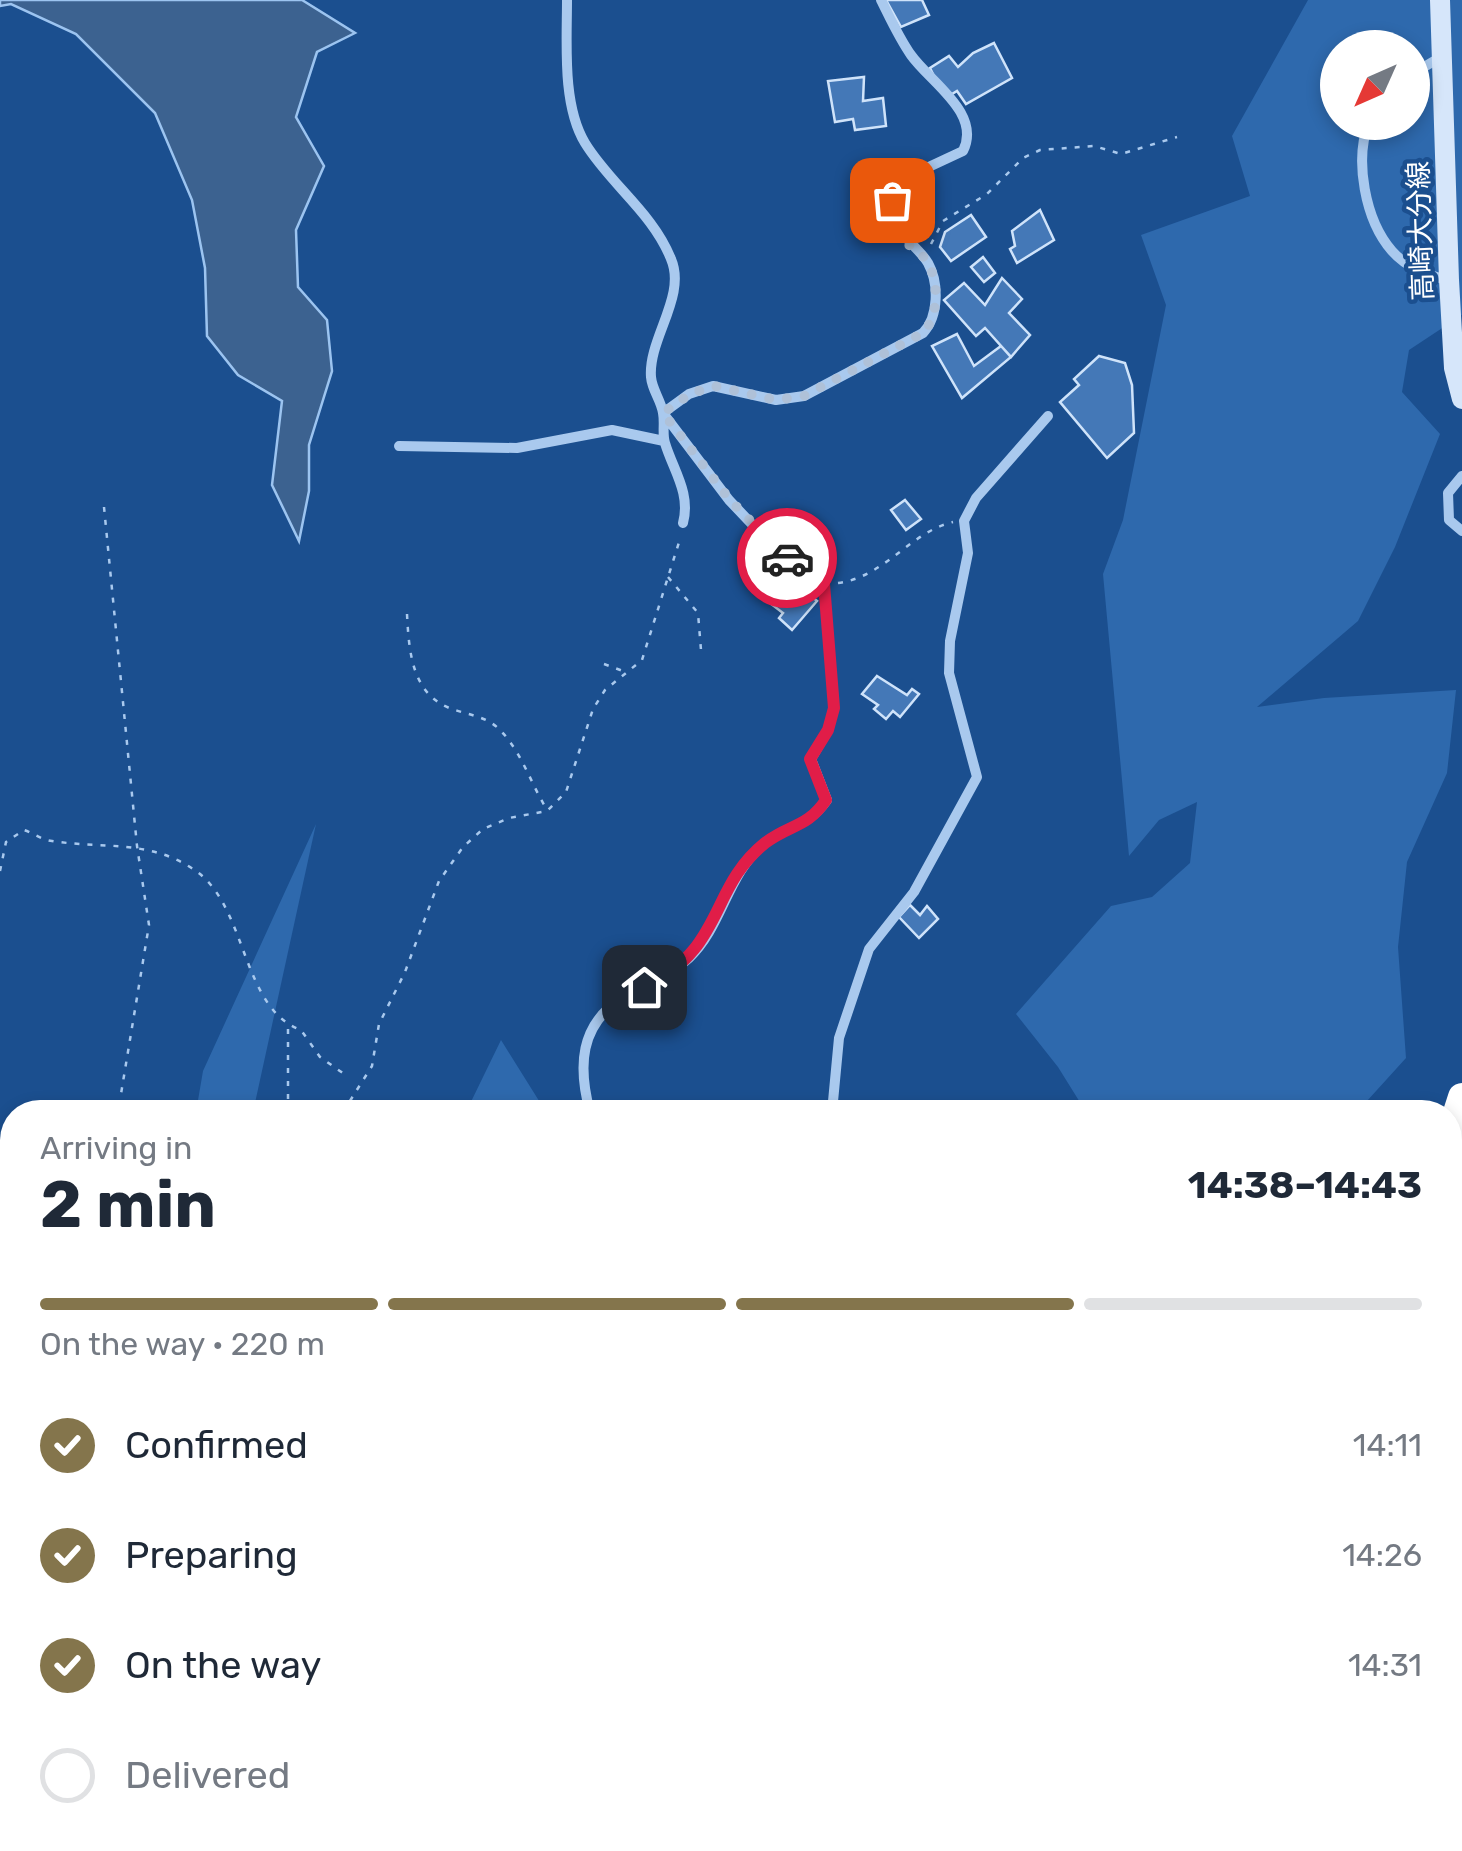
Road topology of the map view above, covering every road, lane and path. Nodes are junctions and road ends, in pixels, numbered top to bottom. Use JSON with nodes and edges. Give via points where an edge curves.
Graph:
{"nodes":[{"id":1,"x":568,"y":0,"type":"edge"},
{"id":2,"x":881,"y":0,"type":"edge"},
{"id":3,"x":1440,"y":0,"type":"edge"},
{"id":4,"x":1442,"y":57,"type":"junction"},
{"id":5,"x":1430,"y":64,"type":"edge"},
{"id":6,"x":1176,"y":137,"type":"dead end"},
{"id":7,"x":1364,"y":140,"type":"edge"},
{"id":8,"x":926,"y":259,"type":"junction"},
{"id":9,"x":1449,"y":280,"type":"junction"},
{"id":10,"x":1462,"y":399,"type":"edge"},
{"id":11,"x":663,"y":413,"type":"junction"},
{"id":12,"x":1048,"y":416,"type":"dead end"},
{"id":13,"x":664,"y":441,"type":"junction"},
{"id":14,"x":399,"y":446,"type":"dead end"},
{"id":15,"x":1462,"y":476,"type":"edge"},
{"id":16,"x":104,"y":507,"type":"dead end"},
{"id":17,"x":964,"y":521,"type":"junction"},
{"id":18,"x":684,"y":522,"type":"joint"},
{"id":19,"x":1462,"y":531,"type":"edge"},
{"id":20,"x":667,"y":576,"type":"junction"},
{"id":21,"x":824,"y":584,"type":"junction"},
{"id":22,"x":407,"y":614,"type":"dead end"},
{"id":23,"x":700,"y":650,"type":"dead end"},
{"id":24,"x":604,"y":664,"type":"dead end"},
{"id":25,"x":624,"y":671,"type":"junction"},
{"id":26,"x":547,"y":811,"type":"junction"},
{"id":27,"x":138,"y":846,"type":"junction"},
{"id":28,"x":0,"y":871,"type":"edge"},
{"id":29,"x":288,"y":1027,"type":"junction"},
{"id":30,"x":347,"y":1076,"type":"dead end"},
{"id":31,"x":120,"y":1100,"type":"edge"},
{"id":32,"x":288,"y":1100,"type":"edge"},
{"id":33,"x":351,"y":1100,"type":"edge"},
{"id":34,"x":587,"y":1100,"type":"edge"},
{"id":35,"x":833,"y":1100,"type":"edge"}],
"edges":[{"from":1,"to":11,"type":"street","via":[[572,105],[585,143],[657,230],[674,264],[674,286],[651,351],[651,381]]},
{"from":2,"to":8,"type":"street","via":[[907,49],[958,107],[968,129],[963,151],[903,179],[892,200],[905,238]]},
{"from":3,"to":4,"type":"main road","name":"高崎大分線"},
{"from":4,"to":5,"type":"street"},
{"from":4,"to":9,"type":"main road","name":"高崎大分線"},
{"from":6,"to":8,"type":"path","via":[[1121,154],[1068,146],[1023,158],[988,194],[943,222]]},
{"from":7,"to":9,"type":"street","via":[[1362,165],[1390,250],[1425,275]]},
{"from":8,"to":11,"type":"street","via":[[934,316],[923,333],[804,396],[776,400],[714,386]]},
{"from":9,"to":10,"type":"main road","name":"高崎大分線"},
{"from":11,"to":13,"type":"street"},
{"from":11,"to":21,"type":"street","via":[[766,540]]},
{"from":12,"to":17,"type":"street"},
{"from":13,"to":14,"type":"street","via":[[612,430],[517,448]]},
{"from":13,"to":18,"type":"street","via":[[688,507]]},
{"from":15,"to":19,"type":"street","via":[[1448,493],[1449,520]]},
{"from":16,"to":27,"type":"path"},
{"from":17,"to":21,"type":"path","via":[[932,530],[853,581]]},
{"from":17,"to":35,"type":"street","via":[[968,552],[949,673],[978,777],[914,892],[869,948],[839,1038]]},
{"from":18,"to":20,"type":"path"},
{"from":20,"to":23,"type":"path","via":[[698,614]]},
{"from":20,"to":25,"type":"path","via":[[642,660]]},
{"from":21,"to":34,"type":"street","via":[[834,708],[810,759],[826,800],[814,818],[765,844],[741,870],[693,954],[667,976],[621,998],[589,1031],[582,1050]]},
{"from":22,"to":26,"type":"path","via":[[411,656],[424,691],[441,705],[497,726]]},
{"from":24,"to":25,"type":"path"},
{"from":25,"to":26,"type":"path","via":[[593,709],[566,792]]},
{"from":26,"to":33,"type":"path","via":[[483,829],[449,866],[379,1024],[372,1066]]},
{"from":27,"to":28,"type":"path","via":[[48,841],[24,830],[6,842]]},
{"from":27,"to":29,"type":"path","via":[[197,870],[216,892],[268,1002]]},
{"from":27,"to":31,"type":"path","via":[[149,924]]},
{"from":29,"to":30,"type":"path","via":[[301,1030],[320,1057]]},
{"from":29,"to":32,"type":"path"}]}
